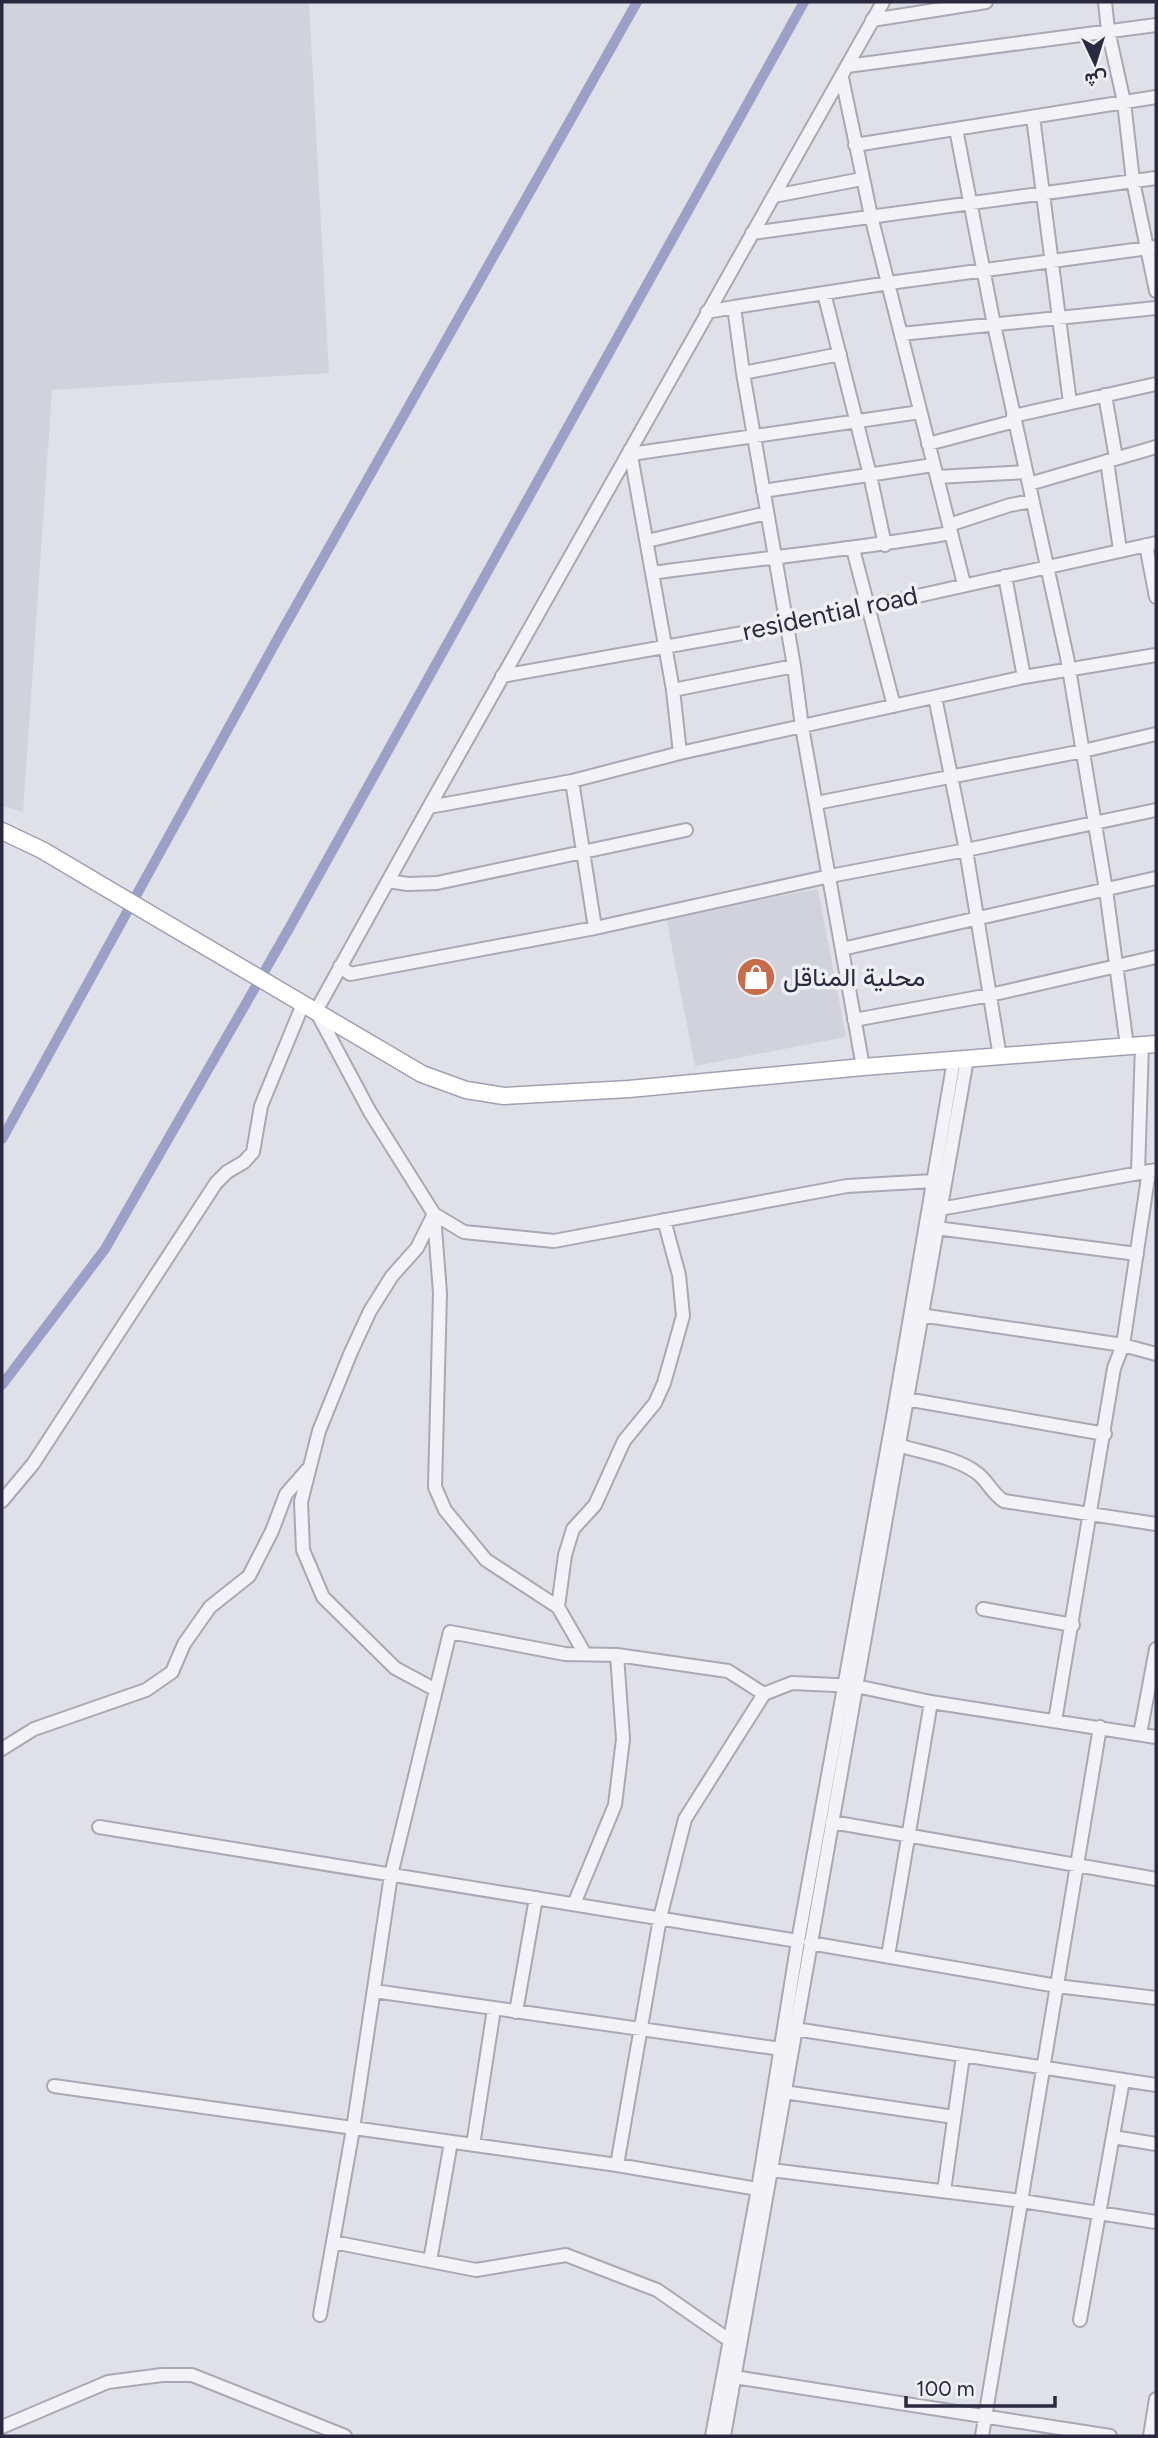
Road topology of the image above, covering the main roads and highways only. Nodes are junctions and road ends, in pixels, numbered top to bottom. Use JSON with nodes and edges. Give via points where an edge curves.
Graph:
{"nodes":[{"id":1,"x":2,"y":831,"type":"edge"},
{"id":2,"x":1142,"y":1045,"type":"edge"}],
"edges":[{"from":1,"to":2,"type":"main road","via":[[42,850],[422,1074],[467,1090],[504,1096],[629,1089]]}]}
